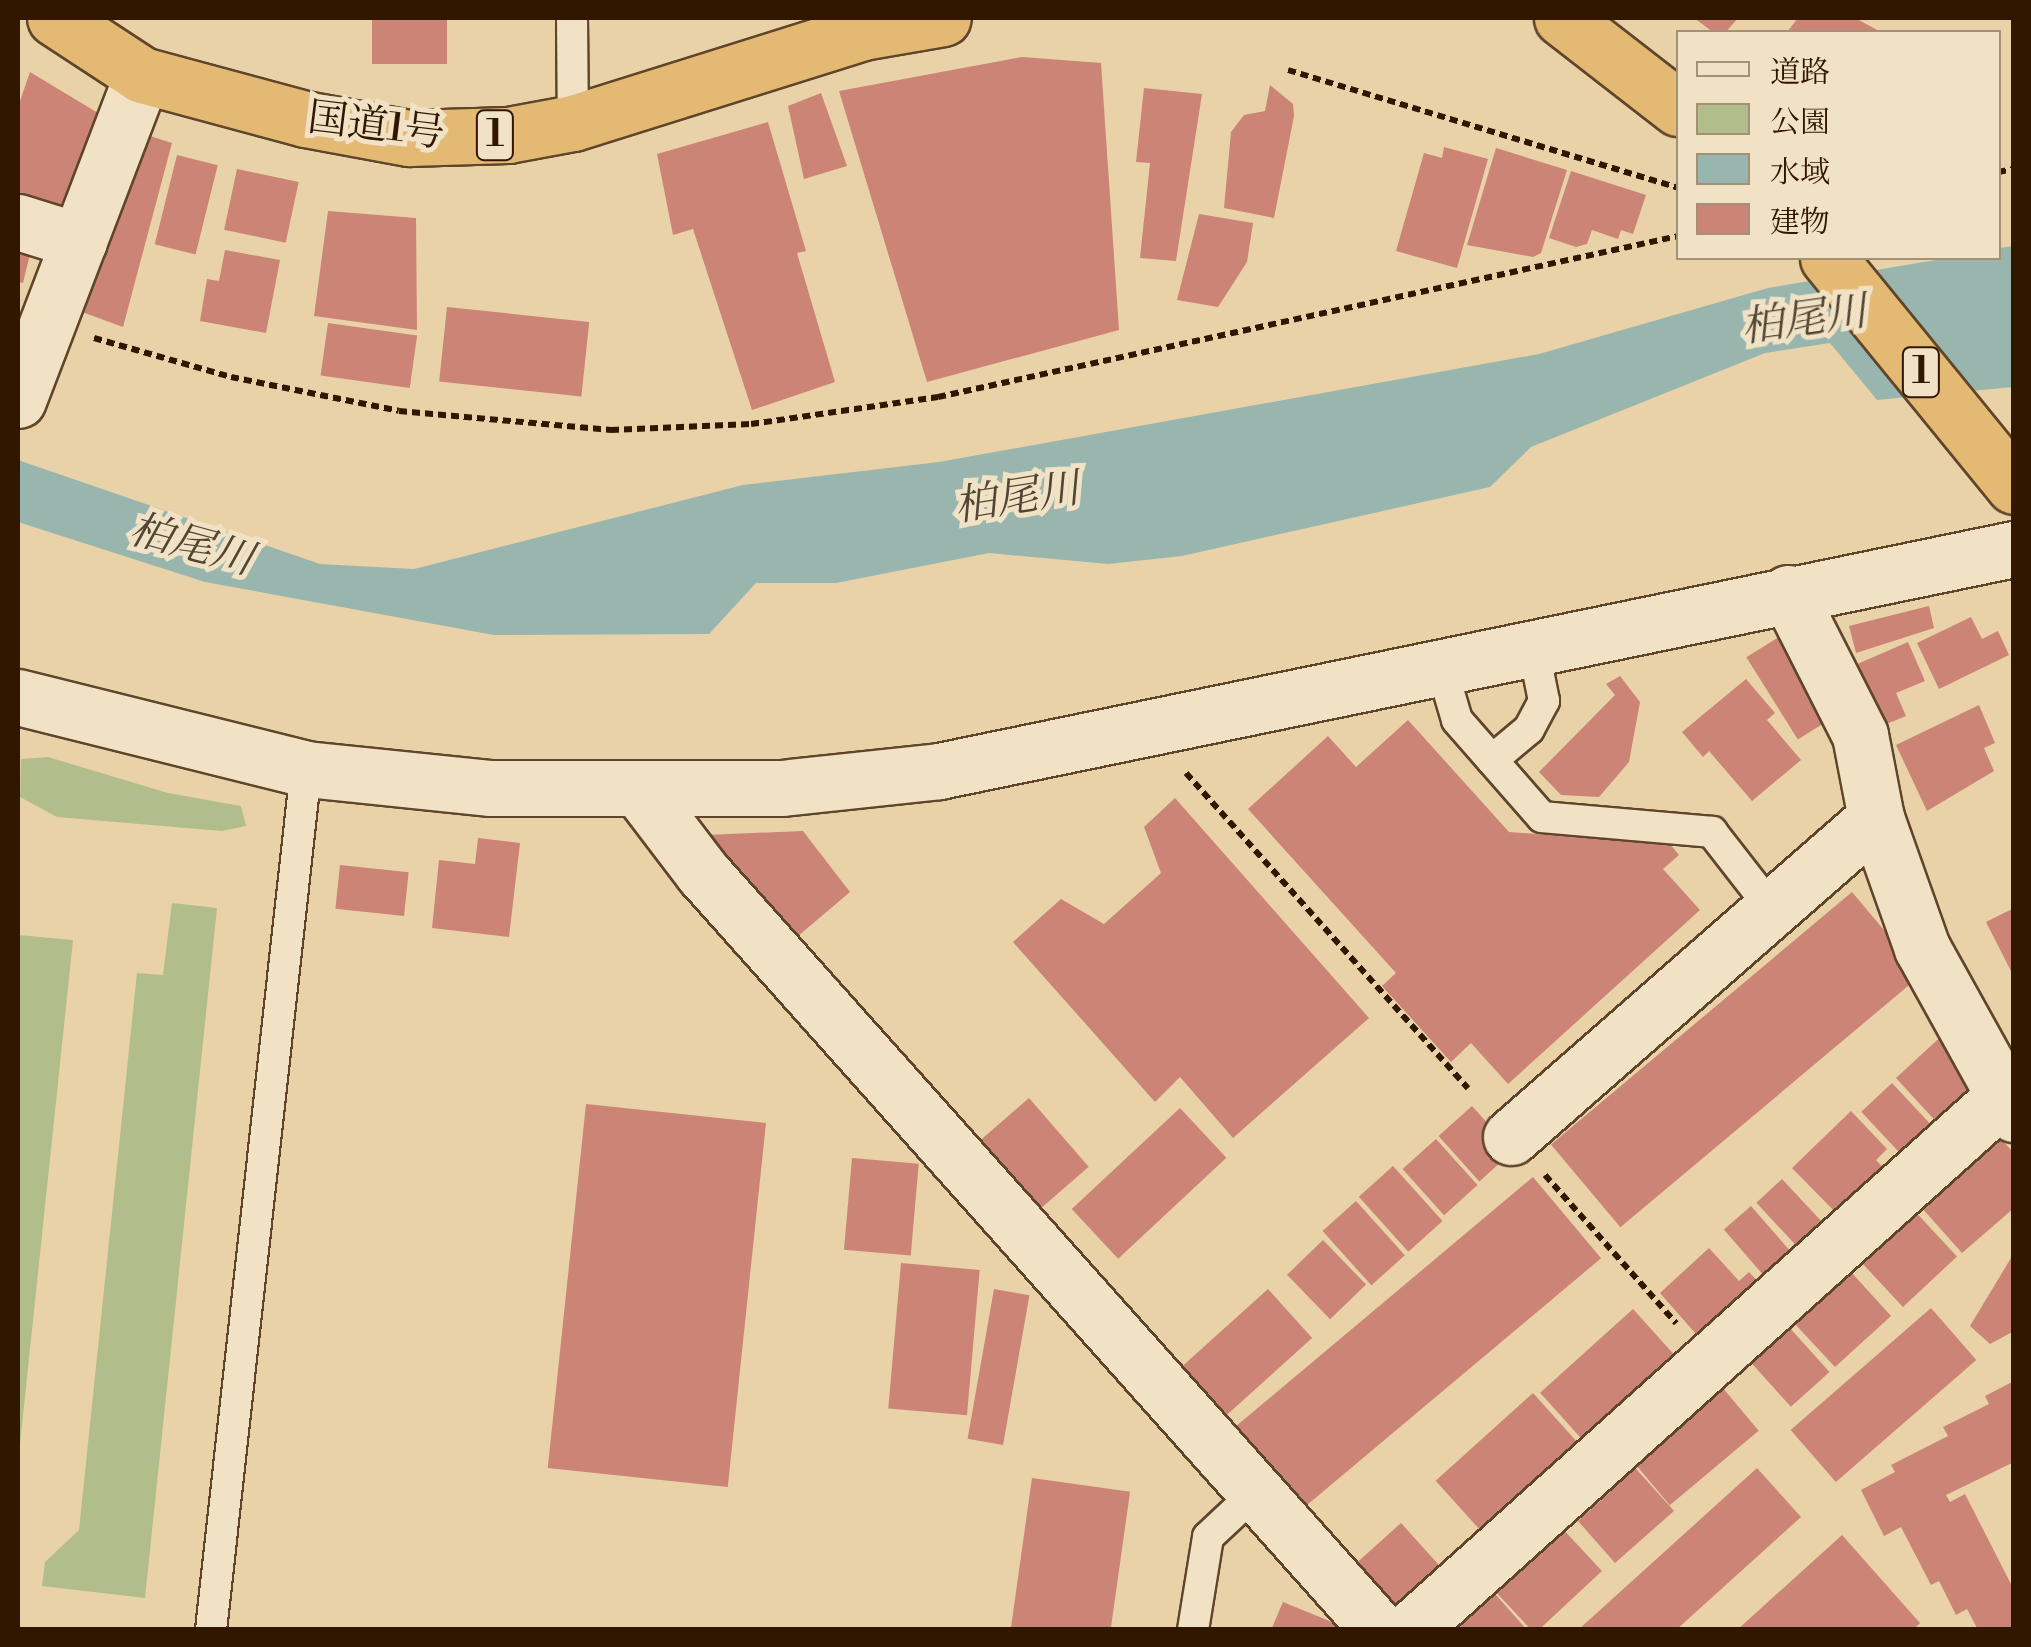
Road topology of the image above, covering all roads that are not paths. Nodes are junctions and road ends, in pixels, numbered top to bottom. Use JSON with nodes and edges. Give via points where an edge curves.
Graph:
{"nodes":[{"id":1,"x":54,"y":18,"type":"edge"},
{"id":2,"x":572,"y":18,"type":"edge"},
{"id":3,"x":944,"y":18,"type":"edge"},
{"id":4,"x":1562,"y":18,"type":"edge"},
{"id":5,"x":142,"y":75,"type":"junction"},
{"id":6,"x":1676,"y":106,"type":"edge"},
{"id":7,"x":573,"y":123,"type":"junction"},
{"id":8,"x":18,"y":222,"type":"edge"},
{"id":9,"x":79,"y":241,"type":"junction"},
{"id":10,"x":1830,"y":260,"type":"edge"},
{"id":11,"x":34,"y":328,"type":"edge"},
{"id":12,"x":18,"y":400,"type":"edge"},
{"id":13,"x":2014,"y":486,"type":"edge"},
{"id":14,"x":2014,"y":549,"type":"edge"},
{"id":15,"x":1788,"y":593,"type":"junction"},
{"id":16,"x":1534,"y":651,"type":"junction"},
{"id":17,"x":1442,"y":669,"type":"junction"},
{"id":18,"x":18,"y":698,"type":"edge"},
{"id":19,"x":1492,"y":760,"type":"junction"},
{"id":20,"x":306,"y":769,"type":"junction"},
{"id":21,"x":642,"y":793,"type":"junction"},
{"id":22,"x":1876,"y":818,"type":"junction"},
{"id":23,"x":1772,"y":909,"type":"junction"},
{"id":24,"x":2009,"y":1105,"type":"edge"},
{"id":25,"x":1511,"y":1137,"type":"road end"},
{"id":26,"x":1255,"y":1493,"type":"junction"},
{"id":27,"x":211,"y":1630,"type":"edge"},
{"id":28,"x":1193,"y":1630,"type":"edge"},
{"id":29,"x":1379,"y":1630,"type":"edge"},
{"id":30,"x":1410,"y":1630,"type":"edge"}],
"edges":[{"from":1,"to":5,"type":"highway","name":"国道1号","number":"1"},
{"from":2,"to":7,"type":"lane"},
{"from":3,"to":7,"type":"highway","name":"国道1号","number":"1","via":[[863,32]]},
{"from":4,"to":6,"type":"highway"},
{"from":5,"to":7,"type":"highway","name":"国道1号","number":"1","via":[[304,120],[409,138],[508,135]]},
{"from":5,"to":9,"type":"street"},
{"from":8,"to":9,"type":"street"},
{"from":9,"to":11,"type":"street"},
{"from":10,"to":13,"type":"highway","number":"1"},
{"from":11,"to":12,"type":"street"},
{"from":14,"to":15,"type":"street"},
{"from":15,"to":16,"type":"street"},
{"from":15,"to":22,"type":"street","via":[[1860,735]]},
{"from":16,"to":17,"type":"street"},
{"from":16,"to":19,"type":"lane","via":[[1544,701],[1529,729]]},
{"from":17,"to":19,"type":"lane","via":[[1457,720]]},
{"from":17,"to":21,"type":"street","via":[[938,770],[780,788]]},
{"from":18,"to":20,"type":"street"},
{"from":19,"to":23,"type":"lane","via":[[1542,817],[1712,832]]},
{"from":20,"to":21,"type":"street","via":[[491,788]]},
{"from":20,"to":27,"type":"lane"},
{"from":21,"to":26,"type":"street","via":[[703,873]]},
{"from":22,"to":23,"type":"street"},
{"from":22,"to":24,"type":"street","via":[[1922,948]]},
{"from":23,"to":25,"type":"street"},
{"from":24,"to":30,"type":"street","via":[[1708,1360]]},
{"from":26,"to":28,"type":"lane","via":[[1208,1537]]},
{"from":26,"to":29,"type":"street"}]}
